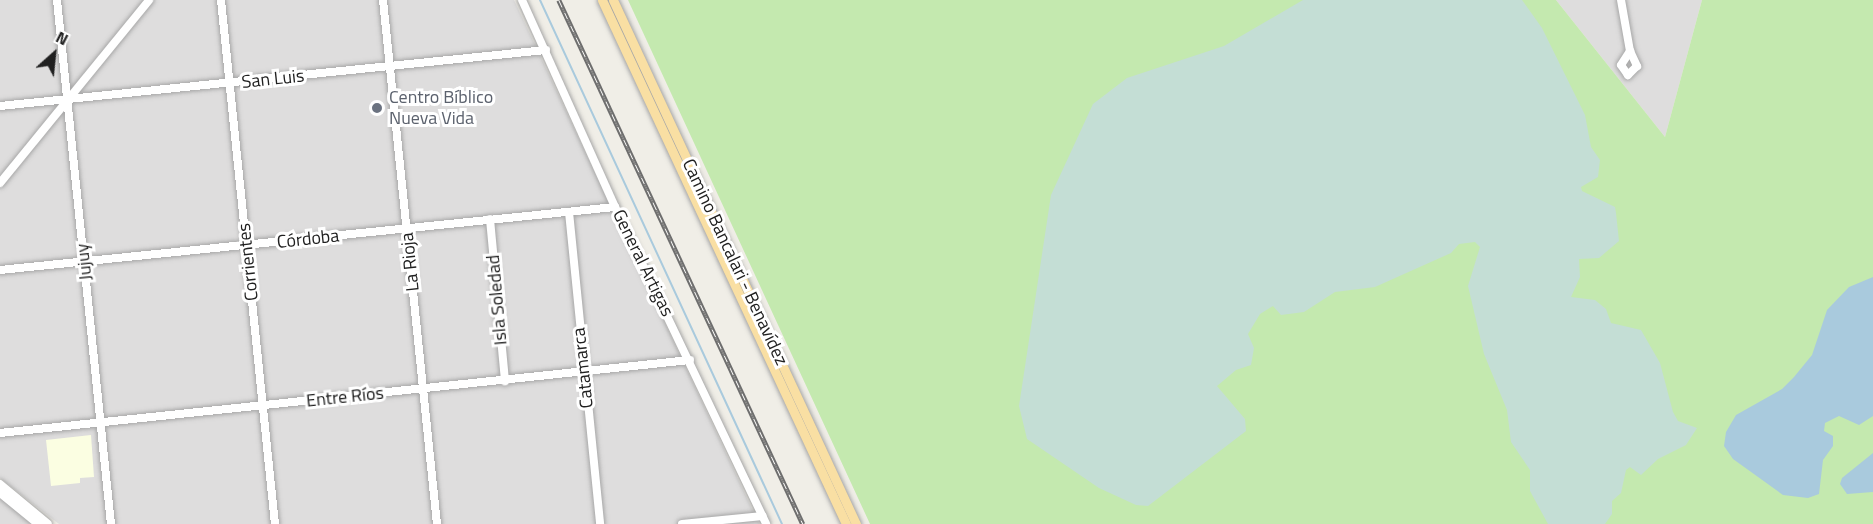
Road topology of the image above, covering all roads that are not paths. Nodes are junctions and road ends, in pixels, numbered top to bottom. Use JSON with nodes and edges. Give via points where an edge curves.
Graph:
{"nodes":[{"id":1,"x":57,"y":0,"type":"edge"},
{"id":2,"x":149,"y":0,"type":"edge"},
{"id":3,"x":221,"y":0,"type":"edge"},
{"id":4,"x":383,"y":0,"type":"edge"},
{"id":5,"x":522,"y":0,"type":"edge"},
{"id":6,"x":602,"y":0,"type":"edge"},
{"id":7,"x":613,"y":0,"type":"edge"},
{"id":8,"x":1621,"y":0,"type":"edge"},
{"id":9,"x":546,"y":50,"type":"junction"},
{"id":10,"x":1630,"y":51,"type":"dead end"},
{"id":11,"x":389,"y":66,"type":"junction"},
{"id":12,"x":230,"y":83,"type":"junction"},
{"id":13,"x":67,"y":99,"type":"junction"},
{"id":14,"x":0,"y":106,"type":"edge"},
{"id":15,"x":0,"y":183,"type":"edge"},
{"id":16,"x":615,"y":207,"type":"junction"},
{"id":17,"x":569,"y":212,"type":"junction"},
{"id":18,"x":490,"y":219,"type":"junction"},
{"id":19,"x":406,"y":228,"type":"junction"},
{"id":20,"x":246,"y":245,"type":"junction"},
{"id":21,"x":84,"y":260,"type":"junction"},
{"id":22,"x":0,"y":270,"type":"edge"},
{"id":23,"x":690,"y":360,"type":"junction"},
{"id":24,"x":583,"y":372,"type":"junction"},
{"id":25,"x":505,"y":381,"type":"junction"},
{"id":26,"x":423,"y":390,"type":"junction"},
{"id":27,"x":263,"y":406,"type":"junction"},
{"id":28,"x":101,"y":422,"type":"junction"},
{"id":29,"x":0,"y":433,"type":"edge"},
{"id":30,"x":0,"y":484,"type":"edge"},
{"id":31,"x":0,"y":493,"type":"edge"},
{"id":32,"x":765,"y":520,"type":"edge"},
{"id":33,"x":38,"y":524,"type":"edge"},
{"id":34,"x":48,"y":524,"type":"edge"},
{"id":35,"x":111,"y":524,"type":"edge"},
{"id":36,"x":275,"y":524,"type":"edge"},
{"id":37,"x":437,"y":524,"type":"edge"},
{"id":38,"x":600,"y":524,"type":"edge"},
{"id":39,"x":687,"y":524,"type":"edge"},
{"id":40,"x":846,"y":524,"type":"edge"},
{"id":41,"x":856,"y":524,"type":"edge"}],
"edges":[{"from":1,"to":13,"type":"street","name":"Jujuy"},
{"from":2,"to":13,"type":"street"},
{"from":3,"to":12,"type":"street","name":"Corrientes"},
{"from":4,"to":11,"type":"street","name":"La Rioja"},
{"from":5,"to":9,"type":"street","name":"General Artigas"},
{"from":6,"to":40,"type":"main road","name":"Camino Bancalari - Benavídez"},
{"from":7,"to":41,"type":"main road","name":"Camino Bancalari - Benavídez"},
{"from":8,"to":10,"type":"street"},
{"from":9,"to":11,"type":"street","name":"San Luis"},
{"from":9,"to":16,"type":"street","name":"General Artigas"},
{"from":11,"to":12,"type":"street","name":"San Luis"},
{"from":11,"to":19,"type":"street","name":"La Rioja"},
{"from":12,"to":13,"type":"street","name":"San Luis"},
{"from":12,"to":20,"type":"street","name":"Corrientes"},
{"from":13,"to":14,"type":"street","name":"San Luis"},
{"from":13,"to":15,"type":"street"},
{"from":13,"to":21,"type":"street","name":"Jujuy"},
{"from":16,"to":17,"type":"street","name":"Córdoba"},
{"from":16,"to":23,"type":"street","name":"General Artigas"},
{"from":17,"to":18,"type":"street","name":"Córdoba"},
{"from":17,"to":24,"type":"street","name":"Catamarca"},
{"from":18,"to":19,"type":"street","name":"Córdoba"},
{"from":18,"to":25,"type":"street","name":"Isla Soledad"},
{"from":19,"to":20,"type":"street","name":"Córdoba"},
{"from":19,"to":26,"type":"street","name":"La Rioja"},
{"from":20,"to":21,"type":"street","name":"Córdoba"},
{"from":20,"to":27,"type":"street","name":"Corrientes"},
{"from":21,"to":22,"type":"street","name":"Córdoba"},
{"from":21,"to":28,"type":"street","name":"Jujuy"},
{"from":23,"to":24,"type":"street","name":"Entre Ríos"},
{"from":23,"to":32,"type":"street","name":"General Artigas"},
{"from":24,"to":25,"type":"street","name":"Entre Ríos"},
{"from":24,"to":38,"type":"street","name":"Catamarca"},
{"from":25,"to":26,"type":"street","name":"Entre Ríos"},
{"from":26,"to":27,"type":"street","name":"Entre Ríos"},
{"from":26,"to":37,"type":"street","name":"La Rioja"},
{"from":27,"to":28,"type":"street","name":"Entre Ríos"},
{"from":27,"to":36,"type":"street","name":"Corrientes"},
{"from":28,"to":29,"type":"street","name":"Entre Ríos"},
{"from":28,"to":35,"type":"street","name":"Jujuy"},
{"from":30,"to":34,"type":"street"},
{"from":31,"to":33,"type":"street"},
{"from":32,"to":39,"type":"street"}]}
